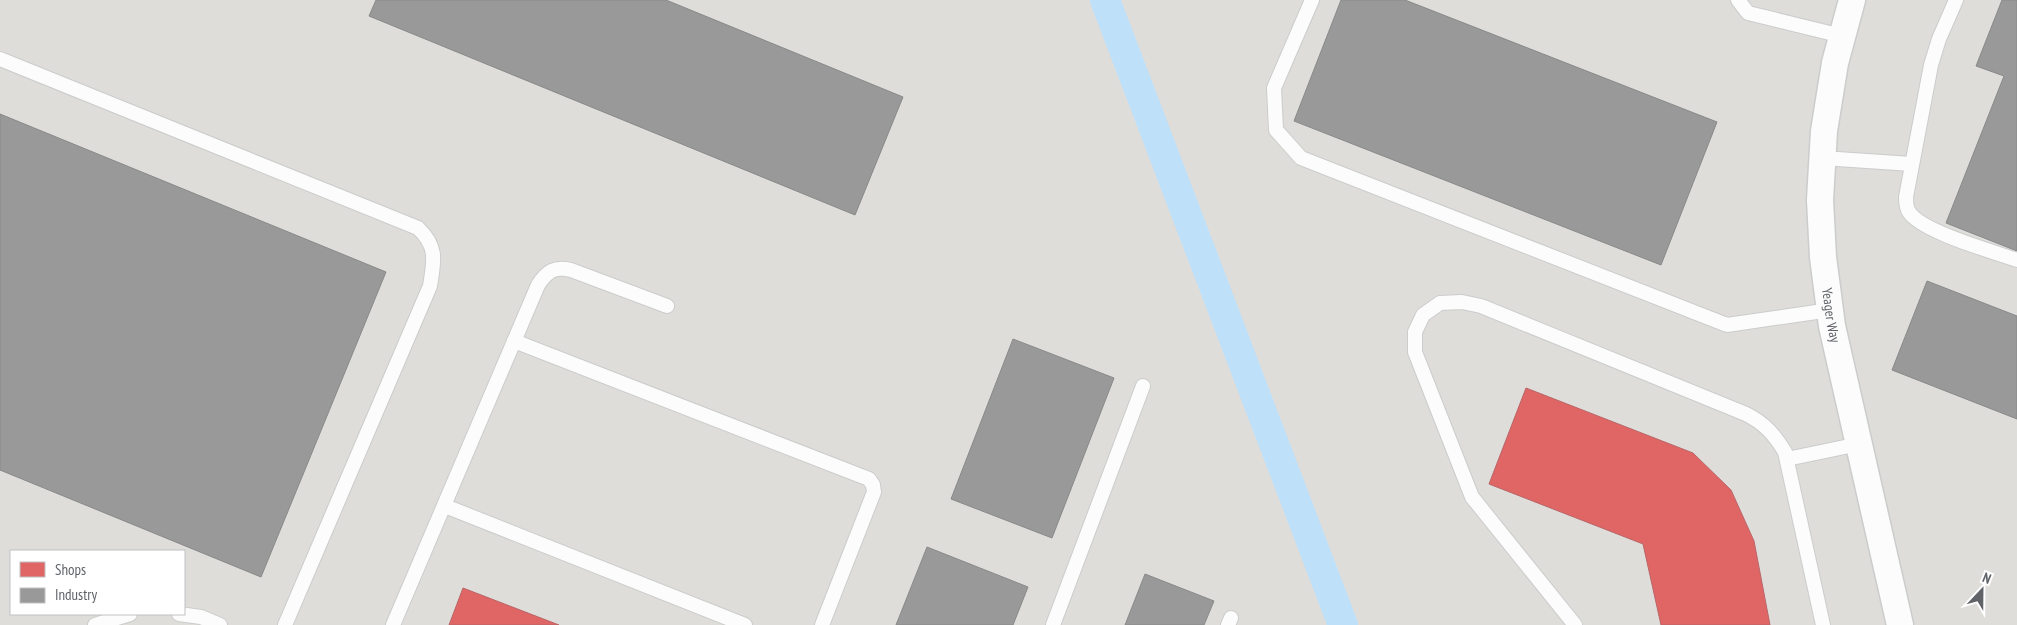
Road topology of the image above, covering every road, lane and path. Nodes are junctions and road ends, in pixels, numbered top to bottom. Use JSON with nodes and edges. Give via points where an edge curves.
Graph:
{"nodes":[{"id":1,"x":1312,"y":0,"type":"edge"},
{"id":2,"x":1738,"y":0,"type":"edge"},
{"id":3,"x":1852,"y":0,"type":"edge"},
{"id":4,"x":1956,"y":0,"type":"edge"},
{"id":5,"x":1842,"y":36,"type":"junction"},
{"id":6,"x":0,"y":59,"type":"edge"},
{"id":7,"x":1822,"y":158,"type":"junction"},
{"id":8,"x":1912,"y":164,"type":"junction"},
{"id":9,"x":2017,"y":260,"type":"edge"},
{"id":10,"x":666,"y":306,"type":"dead end"},
{"id":11,"x":1830,"y":310,"type":"junction"},
{"id":12,"x":514,"y":341,"type":"junction"},
{"id":13,"x":1143,"y":386,"type":"dead end"},
{"id":14,"x":1859,"y":444,"type":"junction"},
{"id":15,"x":1787,"y":459,"type":"junction"},
{"id":16,"x":444,"y":506,"type":"junction"},
{"id":17,"x":127,"y":615,"type":"edge"},
{"id":18,"x":185,"y":615,"type":"edge"},
{"id":19,"x":95,"y":625,"type":"edge"},
{"id":20,"x":220,"y":625,"type":"edge"},
{"id":21,"x":285,"y":625,"type":"edge"},
{"id":22,"x":393,"y":625,"type":"edge"},
{"id":23,"x":745,"y":625,"type":"edge"},
{"id":24,"x":822,"y":625,"type":"edge"},
{"id":25,"x":1053,"y":625,"type":"edge"},
{"id":26,"x":1575,"y":625,"type":"edge"},
{"id":27,"x":1823,"y":625,"type":"edge"},
{"id":28,"x":1900,"y":625,"type":"edge"}],
"edges":[{"from":1,"to":11,"type":"lane","via":[[1274,88],[1276,130],[1300,158],[1726,325]]},
{"from":2,"to":5,"type":"lane","via":[[1748,13]]},
{"from":3,"to":5,"type":"street","name":"Yeager Way"},
{"from":4,"to":8,"type":"lane","via":[[1931,65]]},
{"from":5,"to":7,"type":"street","name":"Yeager Way","via":[[1830,92]]},
{"from":6,"to":21,"type":"lane","via":[[418,228],[429,239],[434,261],[430,286]]},
{"from":7,"to":8,"type":"lane"},
{"from":7,"to":11,"type":"street","name":"Yeager Way","via":[[1822,257]]},
{"from":8,"to":9,"type":"lane","via":[[1906,197],[1908,210],[1918,221],[1934,230]]},
{"from":10,"to":12,"type":"lane","via":[[571,270],[552,269],[538,285]]},
{"from":11,"to":14,"type":"street","name":"Yeager Way"},
{"from":12,"to":16,"type":"lane"},
{"from":12,"to":24,"type":"lane","via":[[869,479],[874,492]]},
{"from":13,"to":25,"type":"lane"},
{"from":14,"to":15,"type":"lane"},
{"from":14,"to":28,"type":"street","name":"Yeager Way"},
{"from":15,"to":26,"type":"lane","via":[[1775,435],[1746,414],[1481,306],[1462,302],[1440,303],[1423,315],[1415,332],[1416,352],[1472,497]]},
{"from":15,"to":27,"type":"lane"},
{"from":16,"to":22,"type":"lane"},
{"from":16,"to":23,"type":"lane"},
{"from":17,"to":19,"type":"lane"},
{"from":18,"to":20,"type":"lane"}]}
